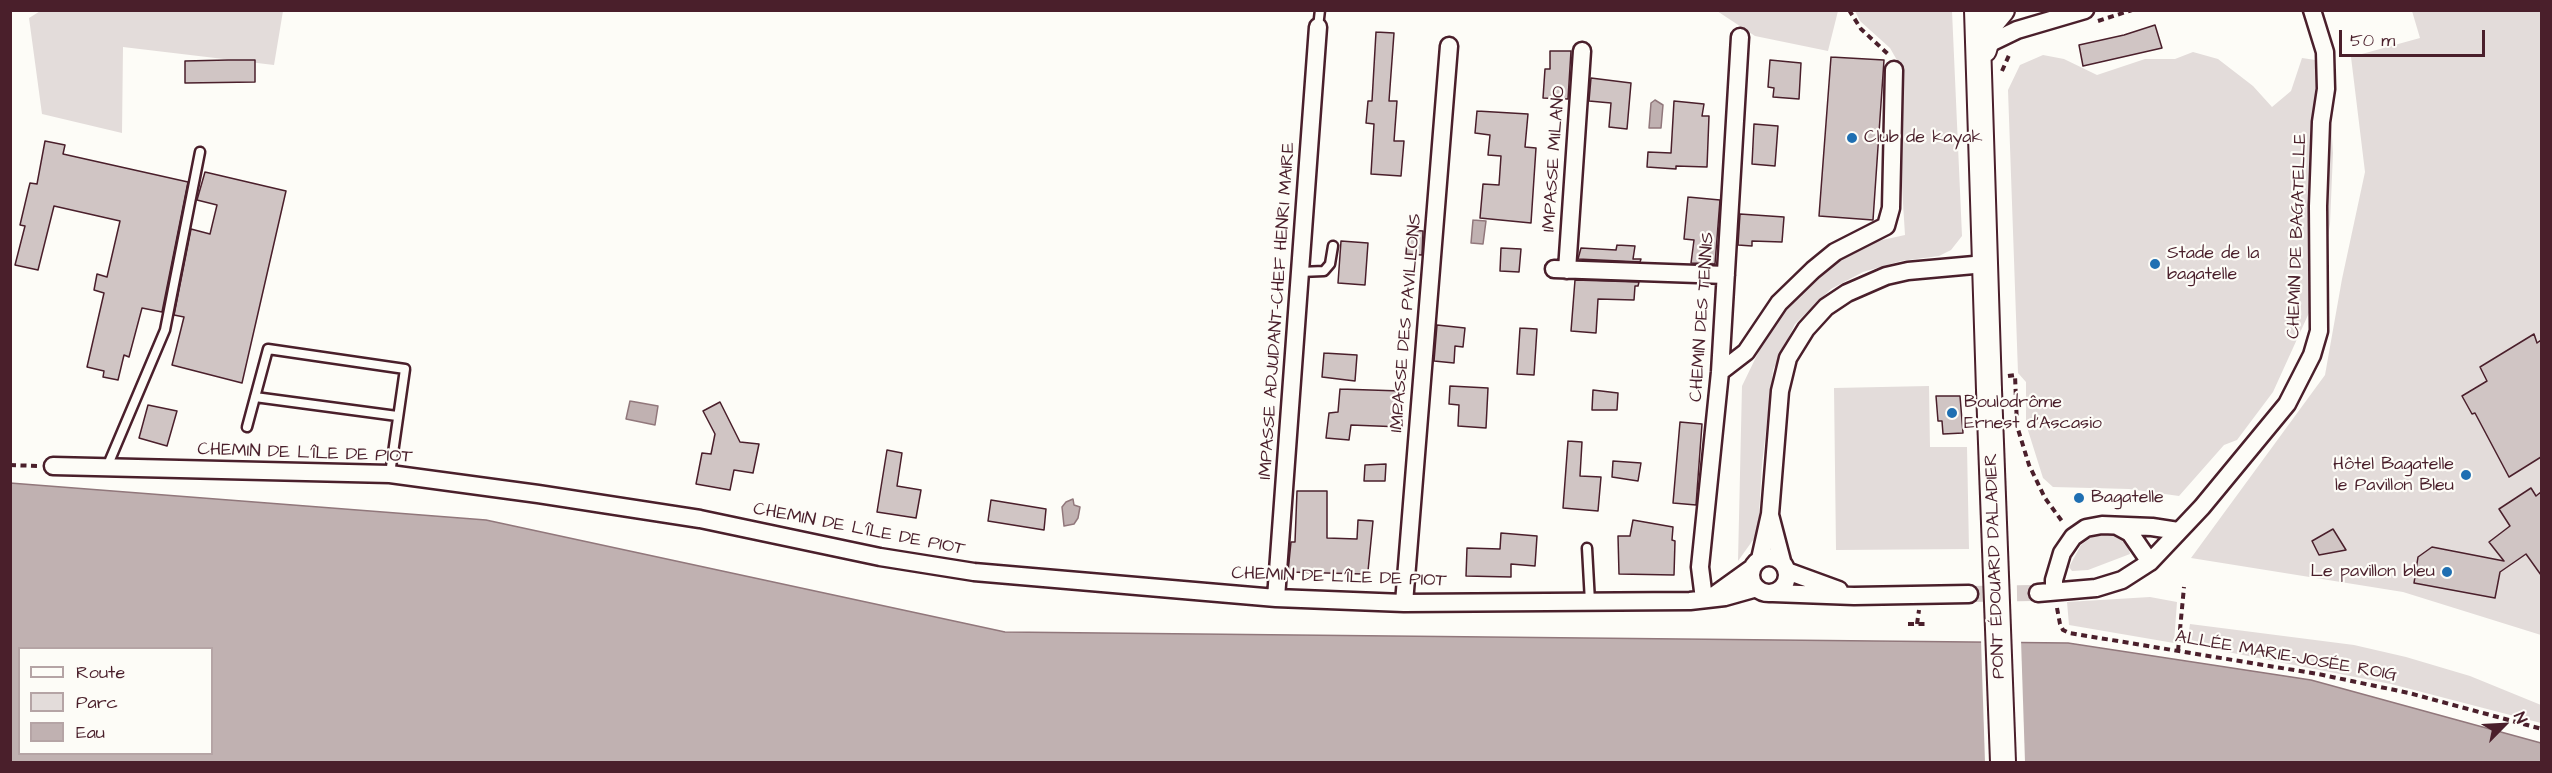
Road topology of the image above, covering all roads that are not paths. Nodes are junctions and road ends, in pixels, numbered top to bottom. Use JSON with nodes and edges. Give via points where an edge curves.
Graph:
{"nodes":[{"id":1,"x":1977,"y":10,"type":"edge"},
{"id":2,"x":2002,"y":10,"type":"edge"},
{"id":3,"x":2085,"y":10,"type":"edge"},
{"id":4,"x":2312,"y":10,"type":"edge"},
{"id":5,"x":1319,"y":19,"type":"edge"},
{"id":6,"x":1740,"y":37,"type":"dead end"},
{"id":7,"x":1449,"y":46,"type":"dead end"},
{"id":8,"x":1582,"y":51,"type":"dead end"},
{"id":9,"x":1982,"y":54,"type":"junction"},
{"id":10,"x":1894,"y":70,"type":"road end"},
{"id":11,"x":200,"y":152,"type":"dead end"},
{"id":12,"x":1333,"y":246,"type":"dead end"},
{"id":13,"x":1985,"y":264,"type":"junction"},
{"id":14,"x":1300,"y":272,"type":"junction"},
{"id":15,"x":1726,"y":275,"type":"junction"},
{"id":16,"x":1720,"y":372,"type":"junction"},
{"id":17,"x":255,"y":397,"type":"junction"},
{"id":18,"x":397,"y":416,"type":"junction"},
{"id":19,"x":247,"y":427,"type":"dead end"},
{"id":20,"x":53,"y":466,"type":"road end"},
{"id":21,"x":107,"y":467,"type":"junction"},
{"id":22,"x":390,"y":474,"type":"junction"},
{"id":23,"x":1770,"y":514,"type":"junction"},
{"id":24,"x":2117,"y":526,"type":"junction"},
{"id":25,"x":2178,"y":531,"type":"junction"},
{"id":26,"x":1587,"y":548,"type":"dead end"},
{"id":27,"x":2150,"y":562,"type":"junction"},
{"id":28,"x":1756,"y":563,"type":"junction"},
{"id":29,"x":1785,"y":566,"type":"junction"},
{"id":30,"x":1765,"y":591,"type":"junction"},
{"id":31,"x":1970,"y":594,"type":"tunnel mouth"},
{"id":32,"x":1854,"y":596,"type":"junction"},
{"id":33,"x":1276,"y":598,"type":"junction"},
{"id":34,"x":1704,"y":599,"type":"junction"},
{"id":35,"x":1590,"y":602,"type":"junction"},
{"id":36,"x":1404,"y":603,"type":"junction"},
{"id":37,"x":2003,"y":762,"type":"edge"}],
"edges":[{"from":1,"to":9,"type":"main road","name":"PONT ÉDOUARD DALADIER"},
{"from":2,"to":9,"type":"main road","via":[[1992,22]]},
{"from":3,"to":9,"type":"street","via":[[2017,30]]},
{"from":4,"to":25,"type":"street","name":"CHEMIN DE BAGATELLE","via":[[2325,52],[2326,89],[2318,206],[2319,331],[2313,355],[2287,404]]},
{"from":5,"to":14,"type":"street","name":"IMPASSE ADJUDANT-CHEF HENRI MAIRE"},
{"from":6,"to":15,"type":"street","name":"CHEMIN DES TENNIS"},
{"from":7,"to":36,"type":"street","name":"IMPASSE DES PAVILLONS"},
{"from":8,"to":15,"type":"street","name":"IMPASSE MILANO","via":[[1561,270]]},
{"from":9,"to":13,"type":"main road","name":"PONT ÉDOUARD DALADIER"},
{"from":10,"to":16,"type":"street","via":[[1891,208],[1886,226],[1835,252],[1813,270],[1779,303],[1746,352]]},
{"from":11,"to":21,"type":"lane","via":[[165,330]]},
{"from":12,"to":14,"type":"lane","via":[[1330,264],[1324,271]]},
{"from":13,"to":23,"type":"street","via":[[1886,276],[1847,293],[1806,329],[1788,358],[1780,391]]},
{"from":13,"to":37,"type":"main road","name":"PONT ÉDOUARD DALADIER","bridge":true},
{"from":14,"to":33,"type":"street","name":"IMPASSE ADJUDANT-CHEF HENRI MAIRE"},
{"from":15,"to":16,"type":"street","name":"CHEMIN DES TENNIS"},
{"from":16,"to":34,"type":"street","name":"CHEMIN DES TENNIS","via":[[1700,567]]},
{"from":17,"to":18,"type":"lane"},
{"from":17,"to":18,"type":"lane","via":[[268,349],[405,369]]},
{"from":17,"to":19,"type":"lane"},
{"from":18,"to":22,"type":"lane"},
{"from":20,"to":21,"type":"street","name":"CHEMIN DE L'ÎLE DE PIOT"},
{"from":21,"to":22,"type":"street","name":"CHEMIN DE L'ÎLE DE PIOT"},
{"from":22,"to":33,"type":"street","name":"CHEMIN DE L'ÎLE DE PIOT","via":[[700,519],[880,557],[974,572]]},
{"from":23,"to":28,"type":"street"},
{"from":23,"to":29,"type":"street"},
{"from":24,"to":25,"type":"street"},
{"from":24,"to":27,"type":"street","via":[[2130,533]]},
{"from":24,"to":27,"type":"street","name":"CHEMIN DE BAGATELLE","via":[[2086,528],[2073,537],[2046,592],[2096,588],[2122,580]]},
{"from":25,"to":27,"type":"street","name":"CHEMIN DE BAGATELLE"},
{"from":26,"to":35,"type":"lane"},
{"from":28,"to":29,"type":"street","via":[[1771,556]]},
{"from":28,"to":30,"type":"street","via":[[1752,579]]},
{"from":28,"to":34,"type":"street","name":"CHEMIN DE L'ÎLE DE PIOT","via":[[1718,594]]},
{"from":29,"to":30,"type":"street","via":[[1786,582]]},
{"from":29,"to":32,"type":"street"},
{"from":30,"to":32,"type":"street","name":"CHEMIN DE L'ÎLE DE PIOT"},
{"from":30,"to":34,"type":"street","name":"CHEMIN DE L'ÎLE DE PIOT"},
{"from":31,"to":32,"type":"street","name":"CHEMIN DE L'ÎLE DE PIOT"},
{"from":33,"to":36,"type":"street","name":"CHEMIN DE L'ÎLE DE PIOT"},
{"from":34,"to":35,"type":"street","name":"CHEMIN DE L'ÎLE DE PIOT"},
{"from":35,"to":36,"type":"street","name":"CHEMIN DE L'ÎLE DE PIOT"}]}
